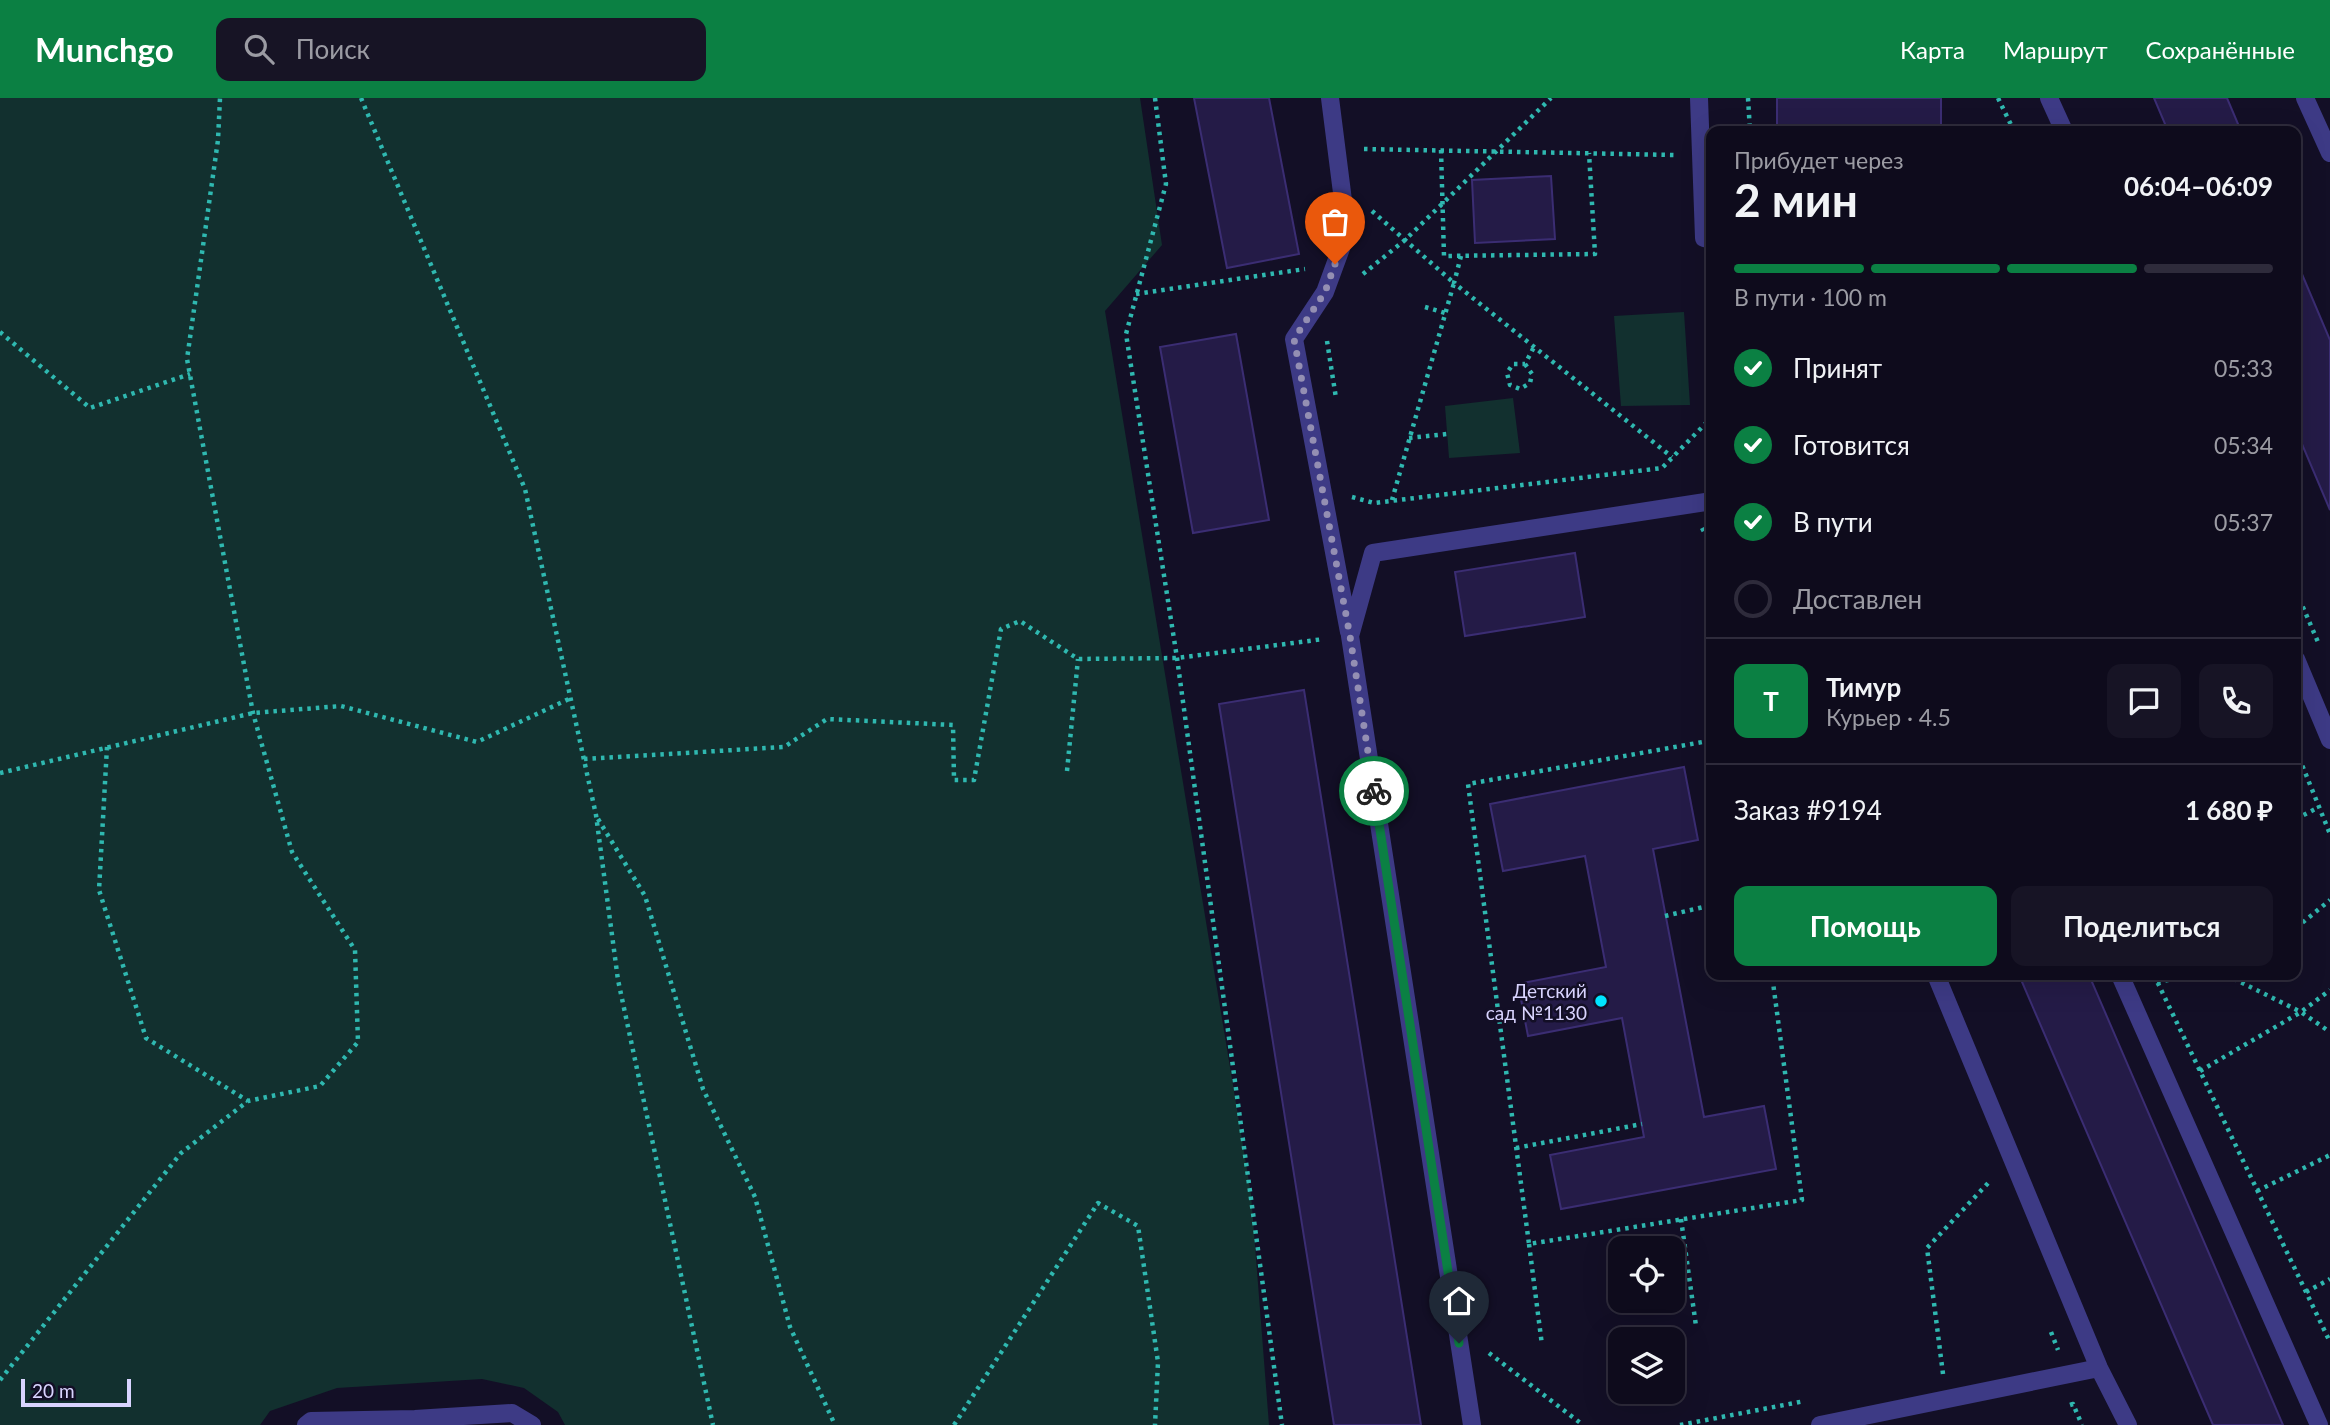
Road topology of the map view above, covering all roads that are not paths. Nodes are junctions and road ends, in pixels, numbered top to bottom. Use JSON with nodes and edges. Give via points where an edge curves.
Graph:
{"nodes":[{"id":1,"x":1330,"y":98,"type":"edge"},
{"id":2,"x":1699,"y":98,"type":"edge"},
{"id":3,"x":2049,"y":98,"type":"edge"},
{"id":4,"x":2305,"y":98,"type":"edge"},
{"id":5,"x":2062,"y":126,"type":"edge"},
{"id":6,"x":2330,"y":153,"type":"edge"},
{"id":7,"x":1706,"y":238,"type":"edge"},
{"id":8,"x":1706,"y":502,"type":"edge"},
{"id":9,"x":1350,"y":636,"type":"junction"},
{"id":10,"x":2301,"y":671,"type":"edge"},
{"id":11,"x":2330,"y":740,"type":"edge"},
{"id":12,"x":1938,"y":980,"type":"edge"},
{"id":13,"x":2122,"y":980,"type":"edge"},
{"id":14,"x":2099,"y":1368,"type":"junction"},
{"id":15,"x":416,"y":1422,"type":"edge"},
{"id":16,"x":306,"y":1425,"type":"edge"},
{"id":17,"x":532,"y":1425,"type":"edge"},
{"id":18,"x":1472,"y":1425,"type":"edge"},
{"id":19,"x":1820,"y":1425,"type":"edge"},
{"id":20,"x":2128,"y":1425,"type":"edge"},
{"id":21,"x":2319,"y":1425,"type":"edge"}],
"edges":[{"from":1,"to":9,"type":"street","via":[[1347,232],[1325,292],[1294,339]]},
{"from":2,"to":7,"type":"street"},
{"from":3,"to":5,"type":"street"},
{"from":4,"to":6,"type":"street"},
{"from":8,"to":9,"type":"street","via":[[1373,552]]},
{"from":9,"to":18,"type":"street"},
{"from":10,"to":11,"type":"street"},
{"from":12,"to":14,"type":"street"},
{"from":13,"to":21,"type":"street"},
{"from":14,"to":19,"type":"street"},
{"from":14,"to":20,"type":"street"},
{"from":15,"to":16,"type":"street","via":[[311,1421]]},
{"from":15,"to":17,"type":"street","via":[[512,1413]]}]}
